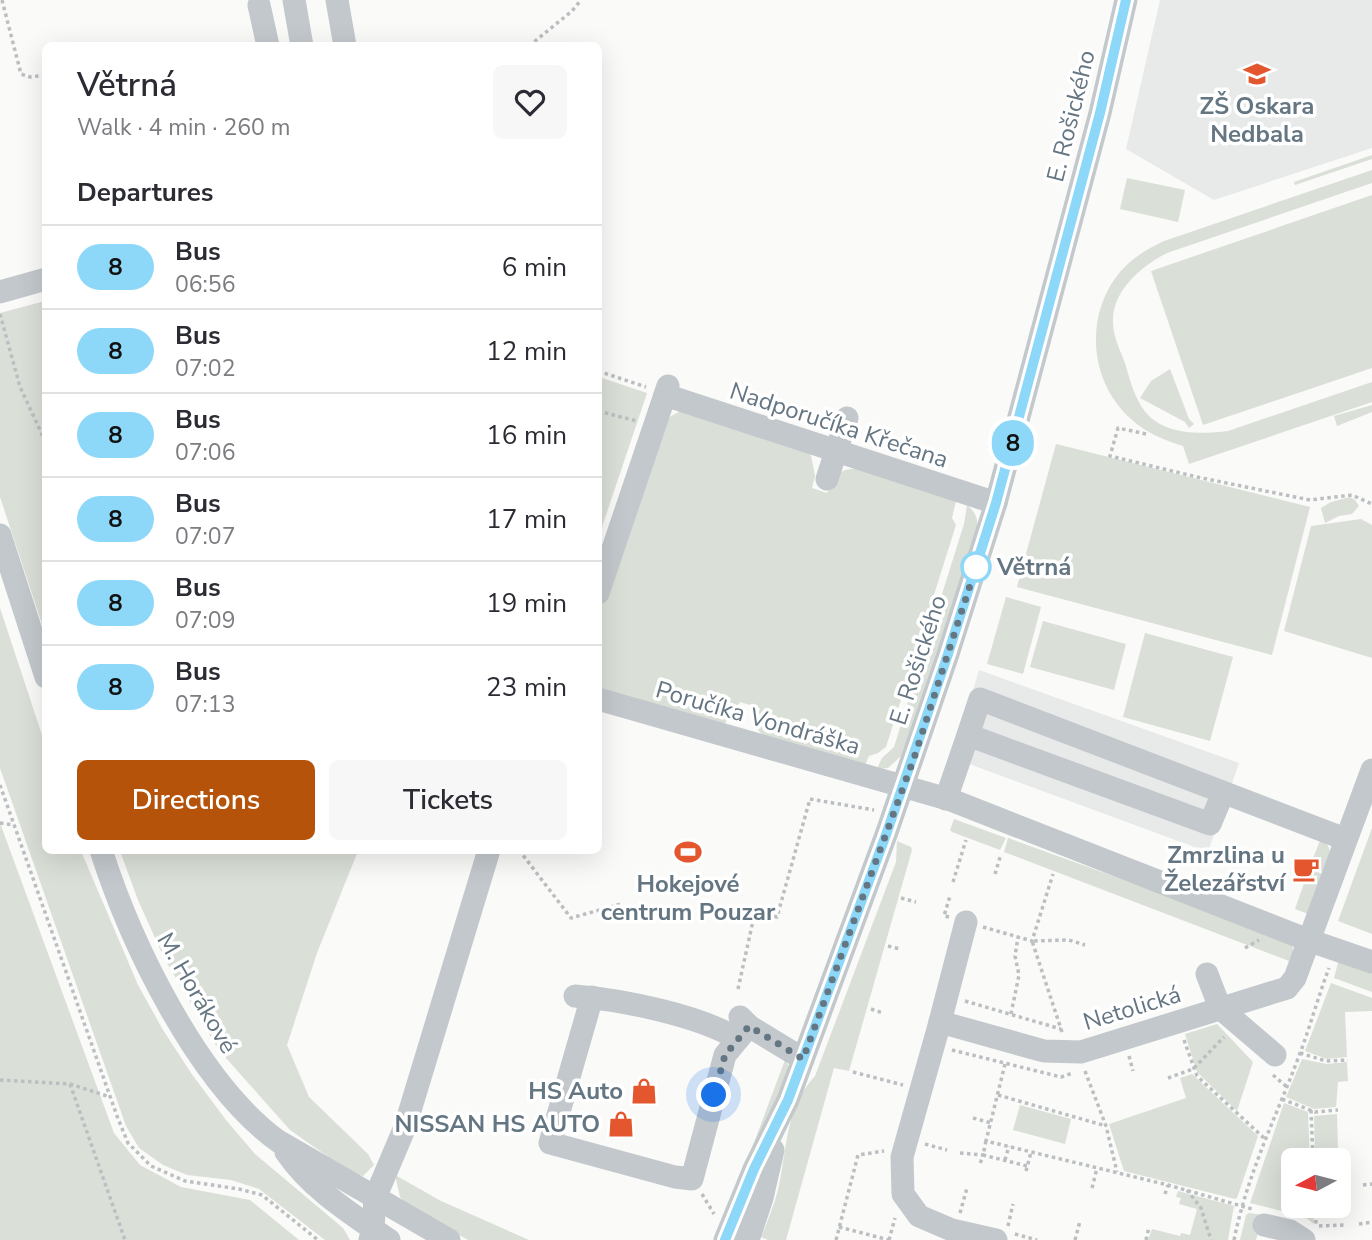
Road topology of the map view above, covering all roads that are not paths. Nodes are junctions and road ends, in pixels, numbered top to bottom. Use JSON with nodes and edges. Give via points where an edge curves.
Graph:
{"nodes":[{"id":1,"x":294,"y":0,"type":"edge"},
{"id":2,"x":337,"y":0,"type":"edge"},
{"id":3,"x":1126,"y":0,"type":"edge"},
{"id":4,"x":259,"y":5,"type":"dead end"},
{"id":5,"x":267,"y":42,"type":"edge"},
{"id":6,"x":301,"y":42,"type":"edge"},
{"id":7,"x":344,"y":42,"type":"edge"},
{"id":8,"x":42,"y":280,"type":"edge"},
{"id":9,"x":0,"y":292,"type":"edge"},
{"id":10,"x":847,"y":418,"type":"dead end"},
{"id":11,"x":835,"y":452,"type":"junction"},
{"id":12,"x":827,"y":478,"type":"dead end"},
{"id":13,"x":996,"y":503,"type":"junction"},
{"id":14,"x":0,"y":535,"type":"edge"},
{"id":15,"x":602,"y":580,"type":"edge"},
{"id":16,"x":42,"y":665,"type":"edge"},
{"id":17,"x":602,"y":700,"type":"edge"},
{"id":18,"x":968,"y":735,"type":"junction"},
{"id":19,"x":1372,"y":770,"type":"edge"},
{"id":20,"x":904,"y":786,"type":"junction"},
{"id":21,"x":1223,"y":793,"type":"junction"},
{"id":22,"x":946,"y":799,"type":"junction"},
{"id":23,"x":1345,"y":839,"type":"junction"},
{"id":24,"x":102,"y":854,"type":"edge"},
{"id":25,"x":488,"y":854,"type":"edge"},
{"id":26,"x":966,"y":922,"type":"road end"},
{"id":27,"x":1308,"y":940,"type":"junction"},
{"id":28,"x":1372,"y":962,"type":"edge"},
{"id":29,"x":1208,"y":974,"type":"dead end"},
{"id":30,"x":1220,"y":1008,"type":"junction"},
{"id":31,"x":940,"y":1023,"type":"junction"},
{"id":32,"x":742,"y":1027,"type":"junction"},
{"id":33,"x":1275,"y":1055,"type":"dead end"},
{"id":34,"x":803,"y":1059,"type":"junction"},
{"id":35,"x":778,"y":1122,"type":"junction"},
{"id":36,"x":278,"y":1141,"type":"junction"},
{"id":37,"x":374,"y":1198,"type":"junction"},
{"id":38,"x":1264,"y":1225,"type":"road end"},
{"id":39,"x":721,"y":1231,"type":"edge"},
{"id":40,"x":377,"y":1236,"type":"edge"},
{"id":41,"x":449,"y":1240,"type":"edge"},
{"id":42,"x":748,"y":1240,"type":"edge"},
{"id":43,"x":996,"y":1240,"type":"edge"},
{"id":44,"x":1304,"y":1240,"type":"edge"}],
"edges":[{"from":1,"to":6,"type":"street"},
{"from":2,"to":7,"type":"street"},
{"from":3,"to":13,"type":"street","name":"E. Rošického"},
{"from":4,"to":5,"type":"street"},
{"from":8,"to":9,"type":"street"},
{"from":10,"to":11,"type":"street"},
{"from":11,"to":12,"type":"street"},
{"from":11,"to":13,"type":"street","name":"Nadporučíka Křečana"},
{"from":11,"to":15,"type":"street","name":"Nadporučíka Křečana","via":[[662,391]]},
{"from":13,"to":20,"type":"street","name":"E. Rošického"},
{"from":14,"to":16,"type":"street"},
{"from":17,"to":20,"type":"street","name":"Poručíka Vondráška"},
{"from":18,"to":21,"type":"street","via":[[1210,824]]},
{"from":18,"to":21,"type":"street","via":[[980,699]]},
{"from":18,"to":22,"type":"street"},
{"from":19,"to":23,"type":"street","name":"Netolická"},
{"from":20,"to":22,"type":"street"},
{"from":20,"to":34,"type":"street","name":"E. Rošického"},
{"from":21,"to":23,"type":"street"},
{"from":22,"to":27,"type":"street"},
{"from":23,"to":27,"type":"street","name":"Netolická"},
{"from":24,"to":36,"type":"street","name":"M. Horákové","via":[[144,959],[202,1059],[254,1121]]},
{"from":25,"to":37,"type":"street","via":[[405,1126]]},
{"from":26,"to":31,"type":"street"},
{"from":27,"to":28,"type":"street"},
{"from":27,"to":30,"type":"street","name":"Netolická","via":[[1287,988]]},
{"from":29,"to":30,"type":"street"},
{"from":30,"to":31,"type":"street","name":"Netolická","via":[[1081,1052],[1044,1051]]},
{"from":30,"to":33,"type":"street"},
{"from":31,"to":43,"type":"street","via":[[902,1157],[902,1194],[919,1216],[952,1230]]},
{"from":32,"to":32,"type":"street","via":[[725,1055],[692,1179],[550,1143],[584,996],[718,1027]]},
{"from":32,"to":34,"type":"street"},
{"from":34,"to":35,"type":"street","name":"E. Rošického"},
{"from":35,"to":39,"type":"street","name":"E. Rošického"},
{"from":35,"to":42,"type":"street","name":"E. Rošického"},
{"from":36,"to":37,"type":"street","name":"M. Horákové"},
{"from":36,"to":40,"type":"street","name":"M. Horákové","via":[[305,1176]]},
{"from":37,"to":40,"type":"street"},
{"from":37,"to":41,"type":"street","name":"M. Horákové"},
{"from":38,"to":44,"type":"street","via":[[1290,1231]]}]}
